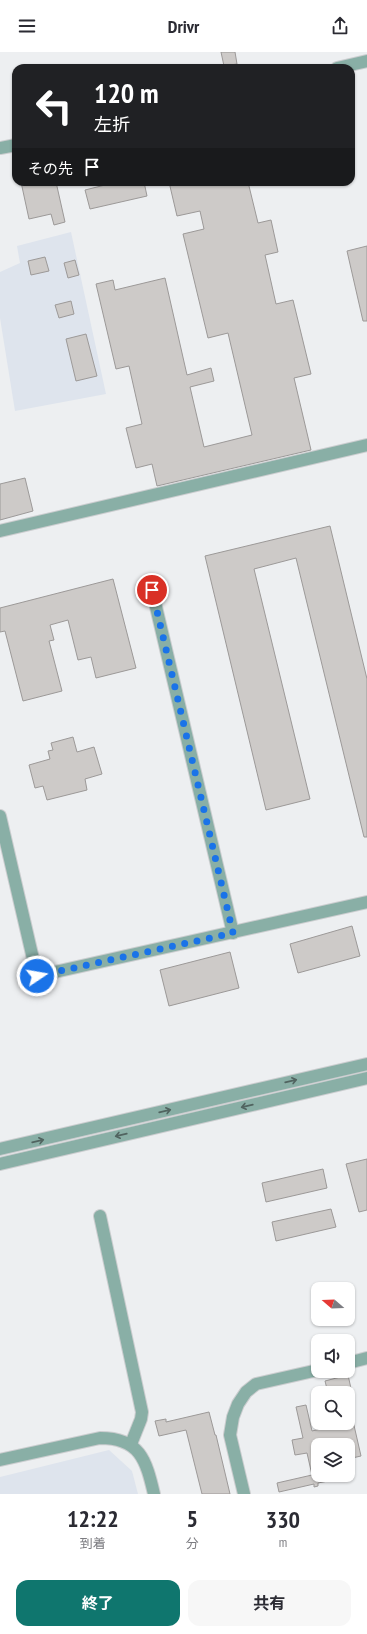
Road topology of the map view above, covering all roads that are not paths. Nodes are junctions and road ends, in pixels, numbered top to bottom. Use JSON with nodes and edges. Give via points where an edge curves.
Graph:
{"nodes":[{"id":1,"x":367,"y":61,"type":"edge"},
{"id":2,"x":354,"y":64,"type":"edge"},
{"id":3,"x":12,"y":146,"type":"edge"},
{"id":4,"x":0,"y":148,"type":"edge"},
{"id":5,"x":367,"y":445,"type":"edge"},
{"id":6,"x":0,"y":531,"type":"edge"},
{"id":7,"x":152,"y":590,"type":"dead end"},
{"id":8,"x":0,"y":816,"type":"edge"},
{"id":9,"x":367,"y":902,"type":"edge"},
{"id":10,"x":233,"y":933,"type":"junction"},
{"id":11,"x":367,"y":1064,"type":"edge"},
{"id":12,"x":367,"y":1078,"type":"edge"},
{"id":13,"x":0,"y":1150,"type":"edge"},
{"id":14,"x":0,"y":1164,"type":"edge"},
{"id":15,"x":100,"y":1216,"type":"dead end"},
{"id":16,"x":367,"y":1358,"type":"edge"},
{"id":17,"x":355,"y":1361,"type":"edge"},
{"id":18,"x":311,"y":1372,"type":"edge"},
{"id":19,"x":131,"y":1444,"type":"junction"},
{"id":20,"x":0,"y":1460,"type":"edge"},
{"id":21,"x":154,"y":1494,"type":"edge"},
{"id":22,"x":244,"y":1494,"type":"edge"}],
"edges":[{"from":1,"to":2,"type":"street"},
{"from":3,"to":4,"type":"street"},
{"from":5,"to":6,"type":"street"},
{"from":7,"to":10,"type":"street"},
{"from":8,"to":10,"type":"street","via":[[37,976]]},
{"from":9,"to":10,"type":"street"},
{"from":13,"to":11,"type":"street","one_way":true},
{"from":12,"to":14,"type":"street","one_way":true},
{"from":15,"to":19,"type":"street","via":[[142,1412]]},
{"from":16,"to":17,"type":"street"},
{"from":18,"to":22,"type":"street","via":[[256,1384],[246,1392],[238,1404],[230,1435]]},
{"from":19,"to":20,"type":"street","via":[[111,1438],[100,1438]]},
{"from":19,"to":21,"type":"street","via":[[148,1467]]}]}
